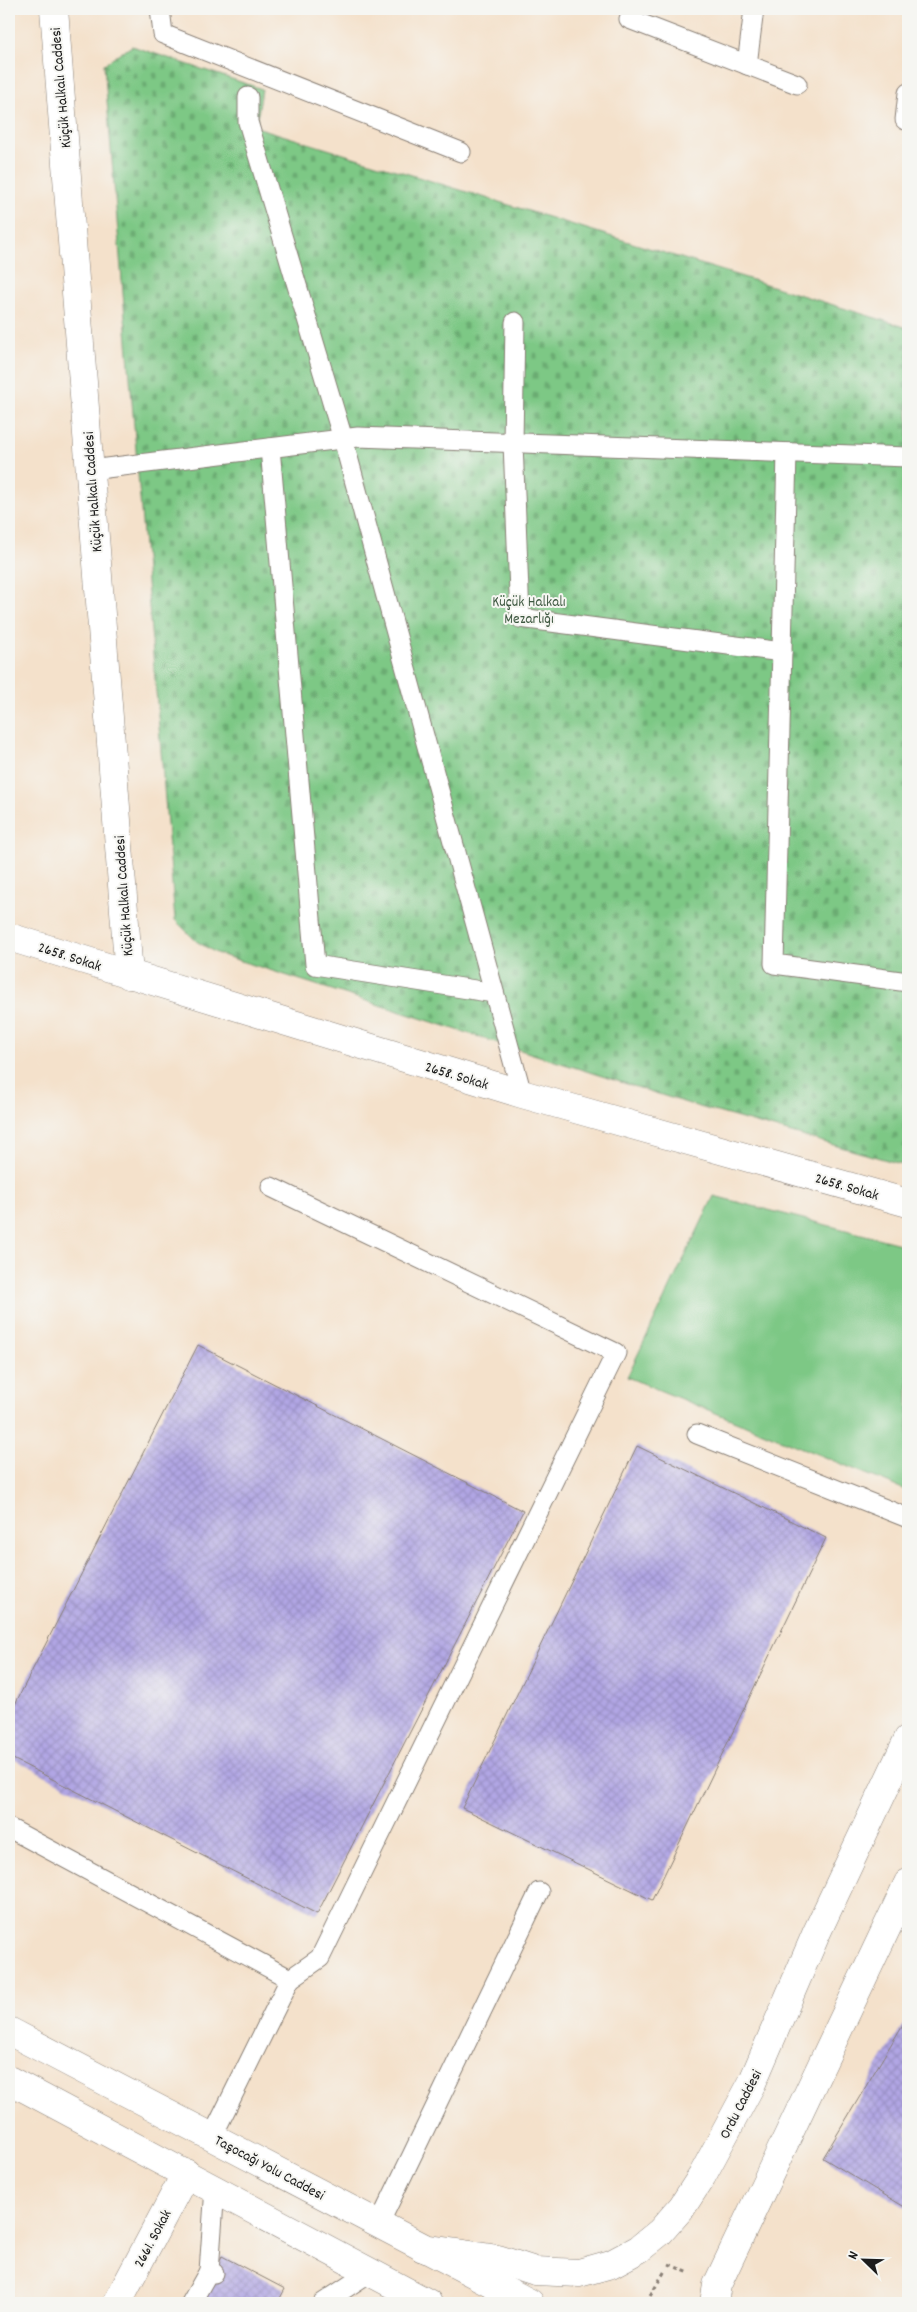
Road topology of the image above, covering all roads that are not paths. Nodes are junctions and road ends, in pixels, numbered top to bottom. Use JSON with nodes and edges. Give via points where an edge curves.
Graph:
{"nodes":[{"id":1,"x":54,"y":9,"type":"edge"},
{"id":2,"x":160,"y":9,"type":"edge"},
{"id":3,"x":754,"y":9,"type":"edge"},
{"id":4,"x":629,"y":19,"type":"dead end"},
{"id":5,"x":747,"y":65,"type":"junction"},
{"id":6,"x":797,"y":84,"type":"dead end"},
{"id":7,"x":908,"y":93,"type":"edge"},
{"id":8,"x":248,"y":97,"type":"dead end"},
{"id":9,"x":905,"y":120,"type":"dead end"},
{"id":10,"x":462,"y":152,"type":"dead end"},
{"id":11,"x":515,"y":322,"type":"dead end"},
{"id":12,"x":343,"y":439,"type":"junction"},
{"id":13,"x":513,"y":442,"type":"junction"},
{"id":14,"x":270,"y":448,"type":"junction"},
{"id":15,"x":787,"y":453,"type":"junction"},
{"id":16,"x":908,"y":457,"type":"edge"},
{"id":17,"x":90,"y":470,"type":"junction"},
{"id":18,"x":782,"y":652,"type":"junction"},
{"id":19,"x":9,"y":937,"type":"edge"},
{"id":20,"x":129,"y":975,"type":"junction"},
{"id":21,"x":908,"y":982,"type":"edge"},
{"id":22,"x":494,"y":994,"type":"junction"},
{"id":23,"x":522,"y":1094,"type":"junction"},
{"id":24,"x":271,"y":1187,"type":"dead end"},
{"id":25,"x":908,"y":1203,"type":"edge"},
{"id":26,"x":697,"y":1434,"type":"dead end"},
{"id":27,"x":908,"y":1518,"type":"edge"},
{"id":28,"x":908,"y":1739,"type":"edge"},
{"id":29,"x":9,"y":1828,"type":"edge"},
{"id":30,"x":908,"y":1883,"type":"edge"},
{"id":31,"x":539,"y":1892,"type":"dead end"},
{"id":32,"x":290,"y":1979,"type":"junction"},
{"id":33,"x":9,"y":2031,"type":"edge"},
{"id":34,"x":9,"y":2080,"type":"edge"},
{"id":35,"x":212,"y":2137,"type":"junction"},
{"id":36,"x":186,"y":2173,"type":"junction"},
{"id":37,"x":215,"y":2188,"type":"junction"},
{"id":38,"x":379,"y":2224,"type":"junction"},
{"id":39,"x":423,"y":2248,"type":"junction"},
{"id":40,"x":370,"y":2272,"type":"junction"},
{"id":41,"x":716,"y":2294,"type":"edge"},
{"id":42,"x":117,"y":2303,"type":"edge"},
{"id":43,"x":191,"y":2303,"type":"edge"},
{"id":44,"x":323,"y":2303,"type":"edge"},
{"id":45,"x":428,"y":2303,"type":"edge"},
{"id":46,"x":530,"y":2303,"type":"edge"}],
"edges":[{"from":1,"to":17,"type":"main road","name":"Küçük Halkalı Caddesi"},
{"from":2,"to":10,"type":"lane","via":[[163,34]]},
{"from":3,"to":5,"type":"lane"},
{"from":4,"to":5,"type":"lane"},
{"from":5,"to":6,"type":"lane"},
{"from":7,"to":9,"type":"lane"},
{"from":8,"to":12,"type":"lane","via":[[248,122]]},
{"from":11,"to":13,"type":"lane"},
{"from":12,"to":13,"type":"lane"},
{"from":12,"to":14,"type":"lane"},
{"from":12,"to":22,"type":"lane"},
{"from":13,"to":15,"type":"lane"},
{"from":13,"to":18,"type":"lane","via":[[520,618]]},
{"from":14,"to":17,"type":"lane"},
{"from":14,"to":22,"type":"lane","via":[[315,965]]},
{"from":15,"to":16,"type":"lane"},
{"from":15,"to":18,"type":"lane"},
{"from":17,"to":20,"type":"main road","name":"Küçük Halkalı Caddesi"},
{"from":18,"to":21,"type":"lane","via":[[774,964]]},
{"from":19,"to":20,"type":"main road","name":"2658. Sokak"},
{"from":20,"to":23,"type":"main road","name":"2658. Sokak"},
{"from":22,"to":23,"type":"lane"},
{"from":23,"to":25,"type":"main road","name":"2658. Sokak"},
{"from":24,"to":32,"type":"lane","via":[[616,1353],[320,1958]]},
{"from":26,"to":27,"type":"lane"},
{"from":28,"to":39,"type":"main road","name":"Ordu Caddesi","via":[[816,1934],[752,2083],[702,2176],[682,2207],[660,2232],[639,2249],[611,2264],[579,2273],[534,2271],[498,2259]]},
{"from":29,"to":32,"type":"lane"},
{"from":30,"to":41,"type":"main road"},
{"from":31,"to":38,"type":"lane"},
{"from":32,"to":35,"type":"lane"},
{"from":33,"to":35,"type":"main road","name":"Taşocağı Yolu Caddesi"},
{"from":34,"to":36,"type":"main road"},
{"from":35,"to":38,"type":"main road","name":"Taşocağı Yolu Caddesi"},
{"from":36,"to":37,"type":"main road"},
{"from":36,"to":42,"type":"main road","name":"2661. Sokak"},
{"from":37,"to":40,"type":"main road"},
{"from":37,"to":43,"type":"lane","via":[[211,2272]]},
{"from":38,"to":39,"type":"main road","name":"Taşocağı Yolu Caddesi"},
{"from":39,"to":46,"type":"main road","name":"Taşocağı Yolu Caddesi"},
{"from":40,"to":44,"type":"lane"},
{"from":40,"to":45,"type":"main road"}]}
